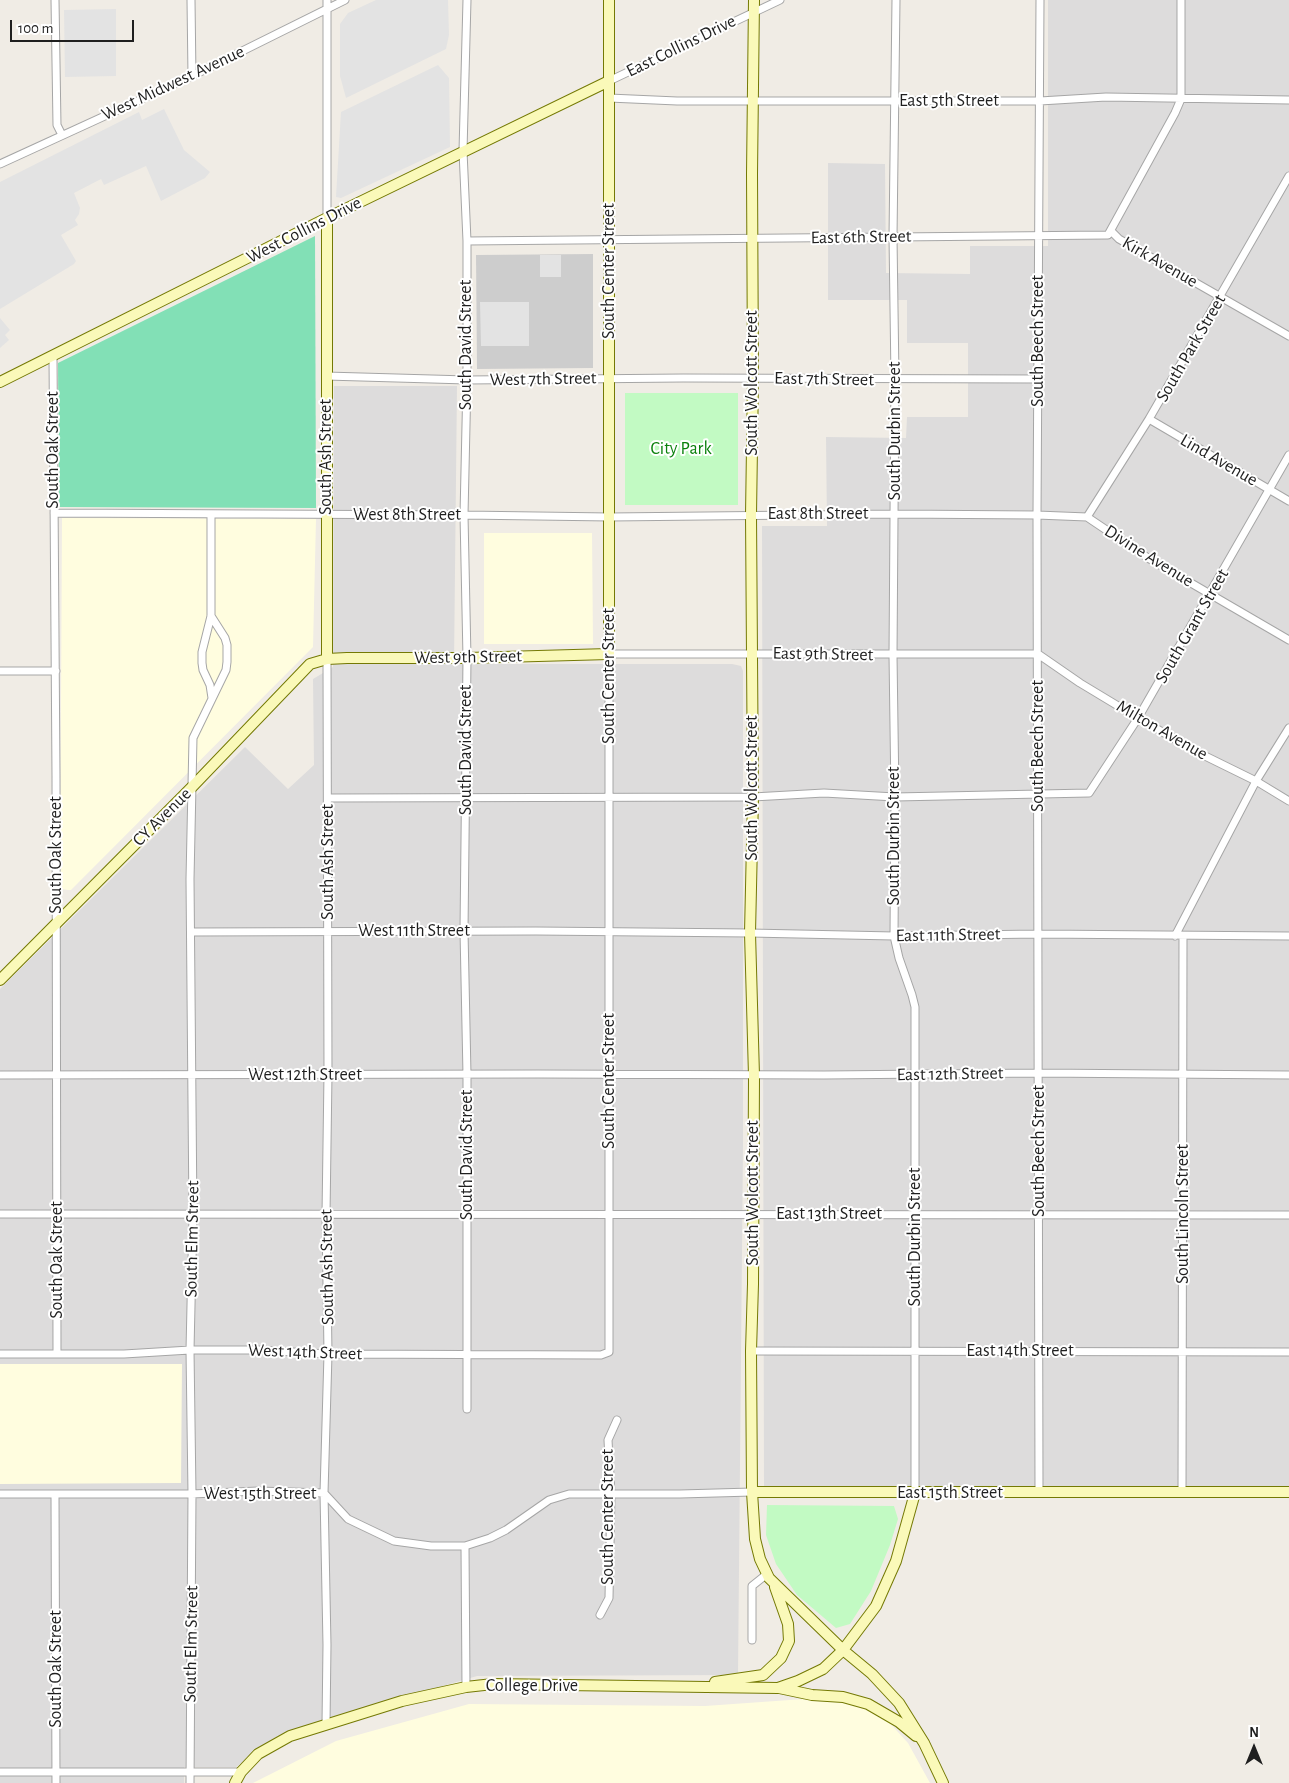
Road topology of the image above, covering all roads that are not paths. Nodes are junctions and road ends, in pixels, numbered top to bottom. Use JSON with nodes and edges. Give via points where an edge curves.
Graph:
{"nodes":[{"id":1,"x":56,"y":0,"type":"edge"},
{"id":2,"x":191,"y":0,"type":"edge"},
{"id":3,"x":327,"y":0,"type":"edge"},
{"id":4,"x":345,"y":0,"type":"edge"},
{"id":5,"x":466,"y":0,"type":"edge"},
{"id":6,"x":609,"y":0,"type":"edge"},
{"id":7,"x":754,"y":0,"type":"edge"},
{"id":8,"x":780,"y":0,"type":"edge"},
{"id":9,"x":896,"y":0,"type":"edge"},
{"id":10,"x":1040,"y":0,"type":"edge"},
{"id":11,"x":1181,"y":0,"type":"edge"},
{"id":12,"x":327,"y":8,"type":"junction"},
{"id":13,"x":754,"y":12,"type":"junction"},
{"id":14,"x":192,"y":76,"type":"junction"},
{"id":15,"x":609,"y":81,"type":"junction"},
{"id":16,"x":609,"y":98,"type":"junction"},
{"id":17,"x":1180,"y":99,"type":"junction"},
{"id":18,"x":1289,"y":100,"type":"edge"},
{"id":19,"x":752,"y":101,"type":"junction"},
{"id":20,"x":896,"y":101,"type":"junction"},
{"id":21,"x":1040,"y":101,"type":"junction"},
{"id":22,"x":62,"y":135,"type":"junction"},
{"id":23,"x":463,"y":151,"type":"junction"},
{"id":24,"x":0,"y":164,"type":"edge"},
{"id":25,"x":1289,"y":176,"type":"edge"},
{"id":26,"x":327,"y":218,"type":"junction"},
{"id":27,"x":1110,"y":230,"type":"junction"},
{"id":28,"x":1039,"y":236,"type":"junction"},
{"id":29,"x":893,"y":237,"type":"junction"},
{"id":30,"x":609,"y":240,"type":"junction"},
{"id":31,"x":753,"y":240,"type":"junction"},
{"id":32,"x":467,"y":241,"type":"junction"},
{"id":33,"x":1220,"y":297,"type":"junction"},
{"id":34,"x":1289,"y":336,"type":"edge"},
{"id":35,"x":53,"y":357,"type":"junction"},
{"id":36,"x":326,"y":376,"type":"junction"},
{"id":37,"x":610,"y":378,"type":"junction"},
{"id":38,"x":754,"y":378,"type":"junction"},
{"id":39,"x":895,"y":379,"type":"junction"},
{"id":40,"x":1039,"y":379,"type":"junction"},
{"id":41,"x":467,"y":380,"type":"junction"},
{"id":42,"x":0,"y":382,"type":"edge"},
{"id":43,"x":1149,"y":419,"type":"junction"},
{"id":44,"x":1289,"y":455,"type":"edge"},
{"id":45,"x":1269,"y":490,"type":"junction"},
{"id":46,"x":1289,"y":501,"type":"edge"},
{"id":47,"x":54,"y":513,"type":"junction"},
{"id":48,"x":211,"y":514,"type":"junction"},
{"id":49,"x":895,"y":514,"type":"junction"},
{"id":50,"x":327,"y":515,"type":"junction"},
{"id":51,"x":464,"y":515,"type":"junction"},
{"id":52,"x":751,"y":515,"type":"junction"},
{"id":53,"x":1037,"y":515,"type":"junction"},
{"id":54,"x":610,"y":517,"type":"junction"},
{"id":55,"x":1087,"y":517,"type":"junction"},
{"id":56,"x":1211,"y":594,"type":"junction"},
{"id":57,"x":211,"y":616,"type":"junction"},
{"id":58,"x":1289,"y":640,"type":"edge"},
{"id":59,"x":752,"y":653,"type":"junction"},
{"id":60,"x":609,"y":654,"type":"junction"},
{"id":61,"x":1038,"y":654,"type":"junction"},
{"id":62,"x":893,"y":655,"type":"junction"},
{"id":63,"x":467,"y":658,"type":"junction"},
{"id":64,"x":326,"y":659,"type":"junction"},
{"id":65,"x":0,"y":671,"type":"edge"},
{"id":66,"x":56,"y":671,"type":"junction"},
{"id":67,"x":212,"y":700,"type":"junction"},
{"id":68,"x":1138,"y":718,"type":"junction"},
{"id":69,"x":1289,"y":728,"type":"edge"},
{"id":70,"x":1256,"y":781,"type":"junction"},
{"id":71,"x":192,"y":787,"type":"junction"},
{"id":72,"x":1038,"y":793,"type":"junction"},
{"id":73,"x":466,"y":797,"type":"junction"},
{"id":74,"x":610,"y":797,"type":"junction"},
{"id":75,"x":753,"y":797,"type":"junction"},
{"id":76,"x":895,"y":797,"type":"junction"},
{"id":77,"x":328,"y":798,"type":"junction"},
{"id":78,"x":1289,"y":801,"type":"edge"},
{"id":79,"x":56,"y":924,"type":"junction"},
{"id":80,"x":327,"y":931,"type":"junction"},
{"id":81,"x":464,"y":931,"type":"junction"},
{"id":82,"x":190,"y":932,"type":"junction"},
{"id":83,"x":608,"y":932,"type":"junction"},
{"id":84,"x":750,"y":932,"type":"junction"},
{"id":85,"x":1038,"y":934,"type":"junction"},
{"id":86,"x":894,"y":936,"type":"junction"},
{"id":87,"x":1175,"y":936,"type":"junction"},
{"id":88,"x":1184,"y":936,"type":"junction"},
{"id":89,"x":1289,"y":936,"type":"edge"},
{"id":90,"x":0,"y":980,"type":"edge"},
{"id":91,"x":1039,"y":1073,"type":"junction"},
{"id":92,"x":1183,"y":1073,"type":"junction"},
{"id":93,"x":328,"y":1074,"type":"junction"},
{"id":94,"x":610,"y":1074,"type":"junction"},
{"id":95,"x":0,"y":1075,"type":"edge"},
{"id":96,"x":56,"y":1075,"type":"junction"},
{"id":97,"x":192,"y":1075,"type":"junction"},
{"id":98,"x":467,"y":1075,"type":"junction"},
{"id":99,"x":915,"y":1075,"type":"junction"},
{"id":100,"x":1289,"y":1075,"type":"edge"},
{"id":101,"x":754,"y":1076,"type":"junction"},
{"id":102,"x":0,"y":1214,"type":"edge"},
{"id":103,"x":467,"y":1214,"type":"junction"},
{"id":104,"x":753,"y":1214,"type":"junction"},
{"id":105,"x":57,"y":1215,"type":"junction"},
{"id":106,"x":326,"y":1215,"type":"junction"},
{"id":107,"x":610,"y":1215,"type":"junction"},
{"id":108,"x":914,"y":1215,"type":"junction"},
{"id":109,"x":1039,"y":1215,"type":"junction"},
{"id":110,"x":1183,"y":1215,"type":"junction"},
{"id":111,"x":1289,"y":1215,"type":"edge"},
{"id":112,"x":193,"y":1216,"type":"junction"},
{"id":113,"x":190,"y":1350,"type":"junction"},
{"id":114,"x":751,"y":1351,"type":"junction"},
{"id":115,"x":915,"y":1351,"type":"junction"},
{"id":116,"x":609,"y":1352,"type":"joint"},
{"id":117,"x":1039,"y":1352,"type":"junction"},
{"id":118,"x":1182,"y":1352,"type":"junction"},
{"id":119,"x":1289,"y":1352,"type":"edge"},
{"id":120,"x":0,"y":1354,"type":"edge"},
{"id":121,"x":57,"y":1354,"type":"junction"},
{"id":122,"x":328,"y":1354,"type":"junction"},
{"id":123,"x":467,"y":1354,"type":"junction"},
{"id":124,"x":467,"y":1409,"type":"dead end"},
{"id":125,"x":617,"y":1420,"type":"dead end"},
{"id":126,"x":752,"y":1492,"type":"junction"},
{"id":127,"x":1039,"y":1492,"type":"junction"},
{"id":128,"x":1182,"y":1492,"type":"junction"},
{"id":129,"x":1289,"y":1492,"type":"edge"},
{"id":130,"x":324,"y":1493,"type":"junction"},
{"id":131,"x":915,"y":1493,"type":"junction"},
{"id":132,"x":0,"y":1494,"type":"edge"},
{"id":133,"x":55,"y":1494,"type":"junction"},
{"id":134,"x":192,"y":1494,"type":"junction"},
{"id":135,"x":611,"y":1494,"type":"junction"},
{"id":136,"x":465,"y":1546,"type":"junction"},
{"id":137,"x":767,"y":1574,"type":"junction"},
{"id":138,"x":774,"y":1583,"type":"junction"},
{"id":139,"x":600,"y":1615,"type":"dead end"},
{"id":140,"x":752,"y":1640,"type":"dead end"},
{"id":141,"x":843,"y":1650,"type":"junction"},
{"id":142,"x":466,"y":1687,"type":"junction"},
{"id":143,"x":688,"y":1687,"type":"junction"},
{"id":144,"x":778,"y":1688,"type":"junction"},
{"id":145,"x":326,"y":1724,"type":"junction"},
{"id":146,"x":924,"y":1743,"type":"junction"},
{"id":147,"x":0,"y":1772,"type":"edge"},
{"id":148,"x":56,"y":1772,"type":"junction"},
{"id":149,"x":190,"y":1772,"type":"junction"},
{"id":150,"x":241,"y":1772,"type":"junction"},
{"id":151,"x":56,"y":1783,"type":"edge"},
{"id":152,"x":190,"y":1783,"type":"edge"},
{"id":153,"x":235,"y":1783,"type":"edge"},
{"id":154,"x":943,"y":1783,"type":"edge"}],
"edges":[{"from":1,"to":22,"type":"street","via":[[57,125]]},
{"from":2,"to":14,"type":"street"},
{"from":3,"to":12,"type":"street","name":"South Ash Street"},
{"from":4,"to":12,"type":"street","name":"West Midwest Avenue"},
{"from":5,"to":23,"type":"street","name":"South David Street"},
{"from":6,"to":15,"type":"main road","name":"South Center Street"},
{"from":7,"to":13,"type":"main road","name":"South Wolcott Street"},
{"from":8,"to":13,"type":"street","name":"East Collins Drive"},
{"from":9,"to":20,"type":"street","name":"South Durbin Street"},
{"from":10,"to":21,"type":"street","name":"South Beech Street"},
{"from":11,"to":17,"type":"street"},
{"from":12,"to":14,"type":"street","name":"West Midwest Avenue"},
{"from":12,"to":26,"type":"street","name":"South Ash Street"},
{"from":13,"to":15,"type":"street","name":"East Collins Drive"},
{"from":13,"to":19,"type":"main road","name":"South Wolcott Street"},
{"from":14,"to":22,"type":"street","name":"West Midwest Avenue"},
{"from":15,"to":16,"type":"main road","name":"South Center Street"},
{"from":15,"to":23,"type":"main road","name":"West Collins Drive"},
{"from":16,"to":19,"type":"street","name":"East 5th Street"},
{"from":16,"to":30,"type":"main road","name":"South Center Street"},
{"from":17,"to":18,"type":"street","name":"East 5th Street"},
{"from":17,"to":21,"type":"street","name":"East 5th Street","via":[[1106,97]]},
{"from":17,"to":27,"type":"street","via":[[1175,114]]},
{"from":19,"to":20,"type":"street","name":"East 5th Street"},
{"from":19,"to":31,"type":"main road","name":"South Wolcott Street"},
{"from":20,"to":21,"type":"street","name":"East 5th Street"},
{"from":20,"to":29,"type":"street","name":"South Durbin Street"},
{"from":21,"to":28,"type":"street","name":"South Beech Street"},
{"from":22,"to":24,"type":"street","name":"West Midwest Avenue"},
{"from":23,"to":26,"type":"main road","name":"West Collins Drive"},
{"from":23,"to":32,"type":"street","name":"South David Street"},
{"from":25,"to":33,"type":"street","name":"South Park Street"},
{"from":26,"to":35,"type":"main road","name":"West Collins Drive"},
{"from":26,"to":36,"type":"main road","name":"South Ash Street"},
{"from":27,"to":28,"type":"street","name":"East 6th Street","via":[[1108,235]]},
{"from":27,"to":33,"type":"street","name":"Kirk Avenue","via":[[1119,239]]},
{"from":28,"to":29,"type":"street","name":"East 6th Street"},
{"from":28,"to":40,"type":"street","name":"South Beech Street"},
{"from":29,"to":31,"type":"street","name":"East 6th Street"},
{"from":29,"to":39,"type":"street","name":"South Durbin Street"},
{"from":30,"to":31,"type":"street","name":"East 6th Street"},
{"from":30,"to":32,"type":"street","name":"East 6th Street"},
{"from":30,"to":37,"type":"main road","name":"South Center Street"},
{"from":31,"to":38,"type":"main road","name":"South Wolcott Street"},
{"from":32,"to":41,"type":"street","name":"South David Street"},
{"from":33,"to":34,"type":"street","name":"Kirk Avenue"},
{"from":33,"to":43,"type":"street","name":"South Park Street"},
{"from":35,"to":42,"type":"main road","name":"West Collins Drive"},
{"from":35,"to":47,"type":"street","name":"South Oak Street"},
{"from":36,"to":41,"type":"street","name":"West 7th Street"},
{"from":36,"to":50,"type":"main road","name":"South Ash Street"},
{"from":37,"to":38,"type":"street","name":"East 7th Street"},
{"from":37,"to":41,"type":"street","name":"West 7th Street"},
{"from":37,"to":54,"type":"main road","name":"South Center Street"},
{"from":38,"to":39,"type":"street","name":"East 7th Street"},
{"from":38,"to":52,"type":"main road","name":"South Wolcott Street"},
{"from":39,"to":40,"type":"street","name":"East 7th Street"},
{"from":39,"to":49,"type":"street","name":"South Durbin Street"},
{"from":40,"to":53,"type":"street","name":"South Beech Street"},
{"from":41,"to":51,"type":"street","name":"South David Street"},
{"from":43,"to":45,"type":"street","name":"Lind Avenue"},
{"from":43,"to":55,"type":"street","name":"South Park Street"},
{"from":44,"to":45,"type":"street","name":"South Grant Street"},
{"from":45,"to":46,"type":"street","name":"Lind Avenue"},
{"from":45,"to":56,"type":"street","name":"South Grant Street"},
{"from":47,"to":48,"type":"street","name":"West 8th Street"},
{"from":47,"to":66,"type":"street","name":"South Oak Street"},
{"from":48,"to":50,"type":"street","name":"West 8th Street"},
{"from":48,"to":57,"type":"street"},
{"from":49,"to":52,"type":"street","name":"East 8th Street"},
{"from":49,"to":53,"type":"street","name":"East 8th Street"},
{"from":49,"to":62,"type":"street","name":"South Durbin Street"},
{"from":50,"to":51,"type":"street","name":"West 8th Street"},
{"from":50,"to":64,"type":"main road","name":"South Ash Street"},
{"from":51,"to":54,"type":"street","name":"West 8th Street"},
{"from":51,"to":63,"type":"street","name":"South David Street"},
{"from":52,"to":54,"type":"street","name":"East 8th Street"},
{"from":52,"to":59,"type":"main road","name":"South Wolcott Street"},
{"from":53,"to":55,"type":"street","name":"East 8th Street"},
{"from":53,"to":61,"type":"street","name":"South Beech Street"},
{"from":54,"to":60,"type":"main road","name":"South Center Street"},
{"from":55,"to":56,"type":"street","name":"Divine Avenue","via":[[1148,558]]},
{"from":56,"to":58,"type":"street","name":"Divine Avenue"},
{"from":56,"to":68,"type":"street","name":"South Grant Street"},
{"from":57,"to":67,"type":"street","via":[[202,663]]},
{"from":57,"to":67,"type":"street","name":"South Elm Street","via":[[227,645],[226,670]]},
{"from":59,"to":60,"type":"street","name":"East 9th Street"},
{"from":59,"to":62,"type":"street","name":"East 9th Street"},
{"from":59,"to":75,"type":"main road","name":"South Wolcott Street"},
{"from":60,"to":63,"type":"main road","name":"West 9th Street"},
{"from":60,"to":74,"type":"street","name":"South Center Street"},
{"from":61,"to":62,"type":"street","name":"East 9th Street"},
{"from":61,"to":68,"type":"street","name":"Milton Avenue","via":[[1080,684]]},
{"from":61,"to":72,"type":"street","name":"South Beech Street"},
{"from":62,"to":76,"type":"street","name":"South Durbin Street"},
{"from":63,"to":64,"type":"main road","name":"West 9th Street"},
{"from":63,"to":73,"type":"street","name":"South David Street"},
{"from":64,"to":71,"type":"main road","name":"CY Avenue","via":[[310,664]]},
{"from":64,"to":77,"type":"street","name":"South Ash Street"},
{"from":65,"to":66,"type":"street"},
{"from":66,"to":79,"type":"street","name":"South Oak Street"},
{"from":67,"to":71,"type":"street","name":"South Elm Street","via":[[193,738]]},
{"from":68,"to":70,"type":"street","name":"Milton Avenue"},
{"from":68,"to":72,"type":"street","name":"South Grant Street","via":[[1089,793]]},
{"from":69,"to":70,"type":"street"},
{"from":70,"to":78,"type":"street","name":"Milton Avenue"},
{"from":70,"to":87,"type":"street"},
{"from":71,"to":79,"type":"main road","name":"CY Avenue"},
{"from":71,"to":82,"type":"street","name":"South Elm Street"},
{"from":72,"to":76,"type":"street"},
{"from":72,"to":85,"type":"street","name":"South Beech Street"},
{"from":73,"to":74,"type":"street"},
{"from":73,"to":77,"type":"street"},
{"from":73,"to":81,"type":"street","name":"South David Street"},
{"from":74,"to":75,"type":"street"},
{"from":74,"to":83,"type":"street","name":"South Center Street"},
{"from":75,"to":76,"type":"street","via":[[824,793]]},
{"from":75,"to":84,"type":"main road","name":"South Wolcott Street"},
{"from":76,"to":86,"type":"street","name":"South Durbin Street"},
{"from":77,"to":80,"type":"street","name":"South Ash Street"},
{"from":79,"to":90,"type":"main road","name":"CY Avenue"},
{"from":79,"to":96,"type":"street","name":"South Oak Street"},
{"from":80,"to":81,"type":"street","name":"West 11th Street"},
{"from":80,"to":82,"type":"street","name":"West 11th Street"},
{"from":80,"to":93,"type":"street","name":"South Ash Street"},
{"from":81,"to":83,"type":"street","name":"West 11th Street"},
{"from":81,"to":98,"type":"street","name":"South David Street"},
{"from":82,"to":97,"type":"street","name":"South Elm Street"},
{"from":83,"to":84,"type":"street","name":"East 11th Street"},
{"from":83,"to":94,"type":"street","name":"South Center Street"},
{"from":84,"to":86,"type":"street","name":"East 11th Street"},
{"from":84,"to":101,"type":"main road","name":"South Wolcott Street"},
{"from":85,"to":86,"type":"street","name":"East 11th Street"},
{"from":85,"to":87,"type":"street","name":"East 11th Street"},
{"from":85,"to":91,"type":"street","name":"South Beech Street"},
{"from":86,"to":99,"type":"street","name":"South Durbin Street","via":[[915,1007]]},
{"from":87,"to":88,"type":"street","name":"East 11th Street"},
{"from":88,"to":89,"type":"street","name":"East 11th Street"},
{"from":88,"to":92,"type":"street","name":"South Lincoln Street"},
{"from":91,"to":92,"type":"street","name":"East 12th Street"},
{"from":91,"to":99,"type":"street","name":"East 12th Street"},
{"from":91,"to":109,"type":"street","name":"South Beech Street"},
{"from":92,"to":100,"type":"street","name":"East 12th Street"},
{"from":92,"to":110,"type":"street","name":"South Lincoln Street"},
{"from":93,"to":97,"type":"street","name":"West 12th Street"},
{"from":93,"to":98,"type":"street","name":"West 12th Street"},
{"from":93,"to":106,"type":"street","name":"South Ash Street"},
{"from":94,"to":98,"type":"street","name":"West 12th Street"},
{"from":94,"to":101,"type":"street","name":"East 12th Street"},
{"from":94,"to":107,"type":"street","name":"South Center Street"},
{"from":95,"to":96,"type":"street","name":"West 12th Street"},
{"from":96,"to":97,"type":"street","name":"West 12th Street"},
{"from":96,"to":105,"type":"street","name":"South Oak Street"},
{"from":97,"to":112,"type":"street","name":"South Elm Street"},
{"from":98,"to":103,"type":"street","name":"South David Street"},
{"from":99,"to":101,"type":"street","name":"East 12th Street"},
{"from":99,"to":108,"type":"street","name":"South Durbin Street"},
{"from":101,"to":104,"type":"main road","name":"South Wolcott Street"},
{"from":102,"to":105,"type":"street","name":"East 13th Street"},
{"from":103,"to":106,"type":"street","name":"East 13th Street"},
{"from":103,"to":107,"type":"street","name":"East 13th Street"},
{"from":103,"to":123,"type":"street","name":"South David Street"},
{"from":104,"to":107,"type":"street","name":"East 13th Street"},
{"from":104,"to":108,"type":"street","name":"East 13th Street"},
{"from":104,"to":114,"type":"main road","name":"South Wolcott Street"},
{"from":105,"to":112,"type":"street","name":"East 13th Street"},
{"from":105,"to":121,"type":"street","name":"South Oak Street"},
{"from":106,"to":112,"type":"street","name":"East 13th Street"},
{"from":106,"to":122,"type":"street","name":"South Ash Street"},
{"from":107,"to":116,"type":"street","name":"South Center Street"},
{"from":108,"to":109,"type":"street","name":"East 13th Street"},
{"from":108,"to":115,"type":"street","name":"South Durbin Street"},
{"from":109,"to":110,"type":"street","name":"East 13th Street"},
{"from":109,"to":117,"type":"street","name":"South Beech Street"},
{"from":110,"to":111,"type":"street","name":"East 13th Street"},
{"from":110,"to":118,"type":"street","name":"South Lincoln Street"},
{"from":112,"to":113,"type":"street","name":"South Elm Street"},
{"from":113,"to":121,"type":"street","name":"West 14th Street"},
{"from":113,"to":122,"type":"street","name":"West 14th Street"},
{"from":113,"to":134,"type":"street","name":"South Elm Street"},
{"from":114,"to":115,"type":"street","name":"East 14th Street"},
{"from":114,"to":126,"type":"main road","name":"South Wolcott Street"},
{"from":115,"to":117,"type":"street","name":"East 14th Street"},
{"from":115,"to":131,"type":"street","name":"South Durbin Street"},
{"from":116,"to":123,"type":"street","name":"West 14th Street"},
{"from":117,"to":118,"type":"street","name":"East 14th Street"},
{"from":117,"to":127,"type":"street","name":"South Beech Street"},
{"from":118,"to":119,"type":"street","name":"East 14th Street"},
{"from":118,"to":128,"type":"street","name":"South Lincoln Street"},
{"from":120,"to":121,"type":"street","name":"West 14th Street"},
{"from":122,"to":123,"type":"street","name":"West 14th Street"},
{"from":122,"to":130,"type":"street","name":"South Ash Street"},
{"from":123,"to":124,"type":"street","name":"South David Street"},
{"from":125,"to":135,"type":"street","name":"South Center Street","via":[[608,1440]]},
{"from":126,"to":131,"type":"main road","name":"East 15th Street"},
{"from":126,"to":135,"type":"street","name":"East 15th Street"},
{"from":126,"to":137,"type":"main road","name":"South Wolcott Street","via":[[755,1539]]},
{"from":127,"to":128,"type":"main road","name":"East 15th Street"},
{"from":127,"to":131,"type":"main road","name":"East 15th Street"},
{"from":128,"to":129,"type":"main road","name":"East 15th Street"},
{"from":130,"to":134,"type":"street","name":"West 15th Street"},
{"from":130,"to":136,"type":"street","name":"West 15th Street","via":[[348,1519],[394,1541]]},
{"from":130,"to":145,"type":"street","name":"South Ash Street"},
{"from":131,"to":141,"type":"main road","name":"South Durbin Street","via":[[896,1561],[876,1606]]},
{"from":132,"to":133,"type":"street","name":"West 15th Street"},
{"from":133,"to":134,"type":"street","name":"West 15th Street"},
{"from":133,"to":148,"type":"street","name":"South Oak Street"},
{"from":134,"to":149,"type":"street","name":"South Elm Street"},
{"from":135,"to":136,"type":"street","name":"West 15th Street","via":[[569,1494],[549,1500],[506,1530]]},
{"from":135,"to":139,"type":"street","name":"South Center Street","via":[[609,1598]]},
{"from":136,"to":142,"type":"street"},
{"from":137,"to":138,"type":"main road","name":"South Wolcott Street"},
{"from":137,"to":140,"type":"street","via":[[752,1586]]},
{"from":138,"to":141,"type":"main road","name":"South Wolcott Street"},
{"from":138,"to":143,"type":"main road","via":[[788,1624],[789,1641],[781,1658],[763,1675]]},
{"from":141,"to":144,"type":"main road","name":"College Drive","via":[[823,1669]]},
{"from":141,"to":146,"type":"main road","name":"South Wolcott Street","via":[[872,1674],[899,1703]]},
{"from":142,"to":143,"type":"main road","name":"College Drive","via":[[493,1684]]},
{"from":142,"to":145,"type":"main road","name":"College Drive","via":[[402,1701]]},
{"from":143,"to":144,"type":"main road","name":"College Drive"},
{"from":144,"to":146,"type":"main road","via":[[843,1697],[868,1704],[899,1722]]},
{"from":145,"to":150,"type":"main road","name":"College Drive","via":[[290,1736],[258,1754]]},
{"from":146,"to":154,"type":"main road","name":"South Wolcott Street"},
{"from":147,"to":148,"type":"street"},
{"from":148,"to":149,"type":"street"},
{"from":148,"to":151,"type":"street","name":"South Oak Street"},
{"from":149,"to":150,"type":"street"},
{"from":149,"to":152,"type":"street","name":"South Elm Street"},
{"from":150,"to":153,"type":"main road","name":"College Drive"}]}
